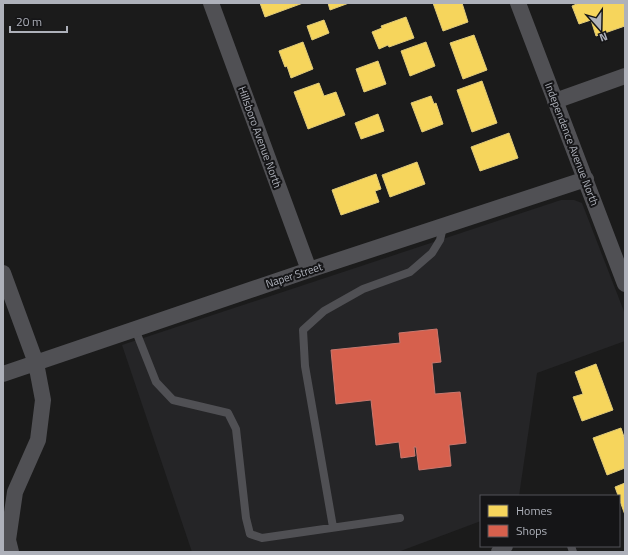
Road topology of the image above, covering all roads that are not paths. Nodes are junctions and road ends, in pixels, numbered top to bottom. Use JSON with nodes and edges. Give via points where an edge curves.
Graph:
{"nodes":[{"id":1,"x":211,"y":3,"type":"edge"},
{"id":2,"x":518,"y":3,"type":"edge"},
{"id":3,"x":625,"y":76,"type":"edge"},
{"id":4,"x":555,"y":101,"type":"junction"},
{"id":5,"x":586,"y":179,"type":"junction"},
{"id":6,"x":443,"y":227,"type":"junction"},
{"id":7,"x":309,"y":270,"type":"junction"},
{"id":8,"x":3,"y":273,"type":"edge"},
{"id":9,"x":625,"y":284,"type":"edge"},
{"id":10,"x":135,"y":329,"type":"junction"},
{"id":11,"x":36,"y":363,"type":"junction"},
{"id":12,"x":3,"y":374,"type":"edge"},
{"id":13,"x":400,"y":518,"type":"dead end"},
{"id":14,"x":333,"y":527,"type":"junction"},
{"id":15,"x":11,"y":552,"type":"edge"}],
"edges":[{"from":1,"to":7,"type":"street","name":"Hillsboro Avenue North"},
{"from":2,"to":4,"type":"street","name":"Independence Avenue North"},
{"from":3,"to":4,"type":"street"},
{"from":4,"to":5,"type":"street","name":"Independence Avenue North"},
{"from":5,"to":6,"type":"street","name":"Naper Street"},
{"from":5,"to":9,"type":"street","name":"Independence Avenue North"},
{"from":6,"to":7,"type":"street","name":"Naper Street"},
{"from":6,"to":14,"type":"lane","via":[[440,240],[432,253],[410,272],[363,289],[324,311],[302,330],[305,366]]},
{"from":7,"to":10,"type":"street","name":"Naper Street"},
{"from":8,"to":11,"type":"street"},
{"from":10,"to":11,"type":"street","name":"Naper Street"},
{"from":10,"to":14,"type":"lane","via":[[156,382],[173,400],[228,413],[236,429],[250,534],[262,538]]},
{"from":11,"to":12,"type":"street","name":"Naper Street"},
{"from":11,"to":15,"type":"street","via":[[43,400],[38,440],[15,492],[8,540]]},
{"from":13,"to":14,"type":"lane"}]}
